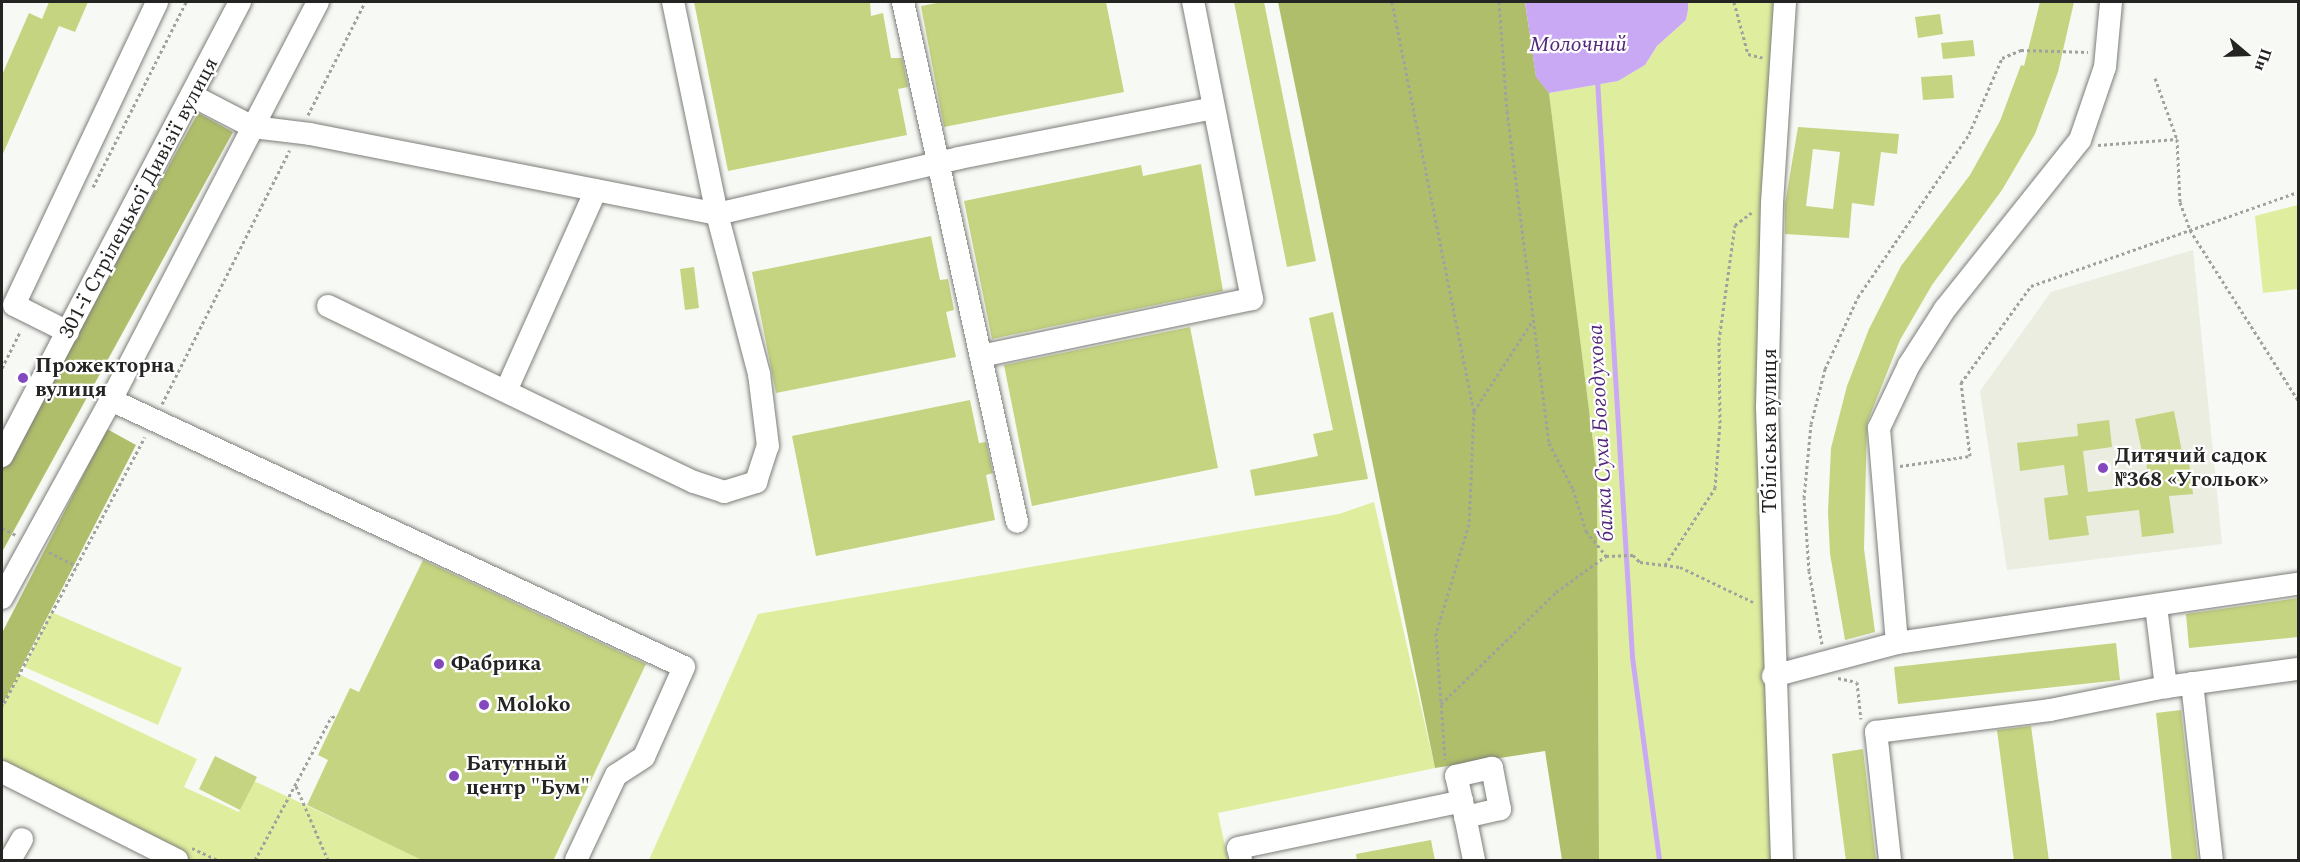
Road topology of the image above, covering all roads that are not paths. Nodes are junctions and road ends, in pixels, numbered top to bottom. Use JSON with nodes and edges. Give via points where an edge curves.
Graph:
{"nodes":[{"id":1,"x":157,"y":2,"type":"edge"},
{"id":2,"x":240,"y":2,"type":"edge"},
{"id":3,"x":318,"y":2,"type":"edge"},
{"id":4,"x":673,"y":2,"type":"edge"},
{"id":5,"x":903,"y":2,"type":"edge"},
{"id":6,"x":1193,"y":2,"type":"edge"},
{"id":7,"x":1785,"y":2,"type":"edge"},
{"id":8,"x":2111,"y":2,"type":"edge"},
{"id":9,"x":193,"y":96,"type":"junction"},
{"id":10,"x":1214,"y":108,"type":"junction"},
{"id":11,"x":253,"y":127,"type":"junction"},
{"id":12,"x":938,"y":163,"type":"junction"},
{"id":13,"x":596,"y":190,"type":"junction"},
{"id":14,"x":717,"y":214,"type":"junction"},
{"id":15,"x":8,"y":302,"type":"edge"},
{"id":16,"x":328,"y":306,"type":"dead end"},
{"id":17,"x":68,"y":332,"type":"junction"},
{"id":18,"x":981,"y":356,"type":"junction"},
{"id":19,"x":506,"y":391,"type":"junction"},
{"id":20,"x":111,"y":400,"type":"junction"},
{"id":21,"x":2,"y":456,"type":"edge"},
{"id":22,"x":1017,"y":522,"type":"dead end"},
{"id":23,"x":2298,"y":584,"type":"edge"},
{"id":24,"x":2,"y":598,"type":"edge"},
{"id":25,"x":2156,"y":606,"type":"junction"},
{"id":26,"x":1897,"y":643,"type":"junction"},
{"id":27,"x":2298,"y":669,"type":"edge"},
{"id":28,"x":1773,"y":676,"type":"junction"},
{"id":29,"x":2192,"y":683,"type":"junction"},
{"id":30,"x":2166,"y":687,"type":"junction"},
{"id":31,"x":2,"y":772,"type":"edge"},
{"id":32,"x":21,"y":839,"type":"dead end"},
{"id":33,"x":10,"y":861,"type":"edge"},
{"id":34,"x":177,"y":861,"type":"edge"},
{"id":35,"x":576,"y":861,"type":"edge"},
{"id":36,"x":1241,"y":861,"type":"edge"},
{"id":37,"x":1474,"y":861,"type":"edge"},
{"id":38,"x":1782,"y":861,"type":"edge"},
{"id":39,"x":1890,"y":861,"type":"edge"},
{"id":40,"x":2212,"y":861,"type":"edge"}],
"edges":[{"from":1,"to":15,"type":"street"},
{"from":2,"to":9,"type":"street","name":"301-ї Стрілецької Дивізії вулиця"},
{"from":3,"to":11,"type":"street"},
{"from":4,"to":14,"type":"street"},
{"from":5,"to":12,"type":"street"},
{"from":6,"to":10,"type":"street"},
{"from":7,"to":28,"type":"street","name":"Тбіліська вулиця","via":[[1773,196],[1767,407]]},
{"from":8,"to":26,"type":"street","via":[[2105,67],[2080,140],[1945,309],[1910,365],[1879,428]]},
{"from":9,"to":11,"type":"street"},
{"from":9,"to":17,"type":"street","name":"301-ї Стрілецької Дивізії вулиця"},
{"from":10,"to":12,"type":"street"},
{"from":10,"to":18,"type":"street","via":[[1252,299]]},
{"from":11,"to":13,"type":"street"},
{"from":11,"to":20,"type":"street"},
{"from":12,"to":14,"type":"street"},
{"from":12,"to":18,"type":"street"},
{"from":13,"to":14,"type":"street"},
{"from":13,"to":19,"type":"street"},
{"from":14,"to":19,"type":"street","via":[[759,374],[768,446],[756,482],[724,492],[694,482]]},
{"from":15,"to":17,"type":"street"},
{"from":16,"to":19,"type":"street"},
{"from":17,"to":21,"type":"street","name":"301-ї Стрілецької Дивізії вулиця"},
{"from":18,"to":22,"type":"street"},
{"from":20,"to":24,"type":"street"},
{"from":20,"to":35,"type":"street","via":[[684,668],[645,757],[616,775]]},
{"from":23,"to":25,"type":"street"},
{"from":25,"to":26,"type":"street"},
{"from":25,"to":30,"type":"street"},
{"from":26,"to":28,"type":"street"},
{"from":27,"to":29,"type":"street"},
{"from":28,"to":38,"type":"street","name":"Тбіліська вулиця"},
{"from":29,"to":30,"type":"street"},
{"from":29,"to":40,"type":"street"},
{"from":30,"to":39,"type":"street","via":[[2050,710],[1876,732]]},
{"from":31,"to":34,"type":"street"},
{"from":32,"to":33,"type":"street"},
{"from":36,"to":37,"type":"street","via":[[1238,848],[1463,809]]}]}
